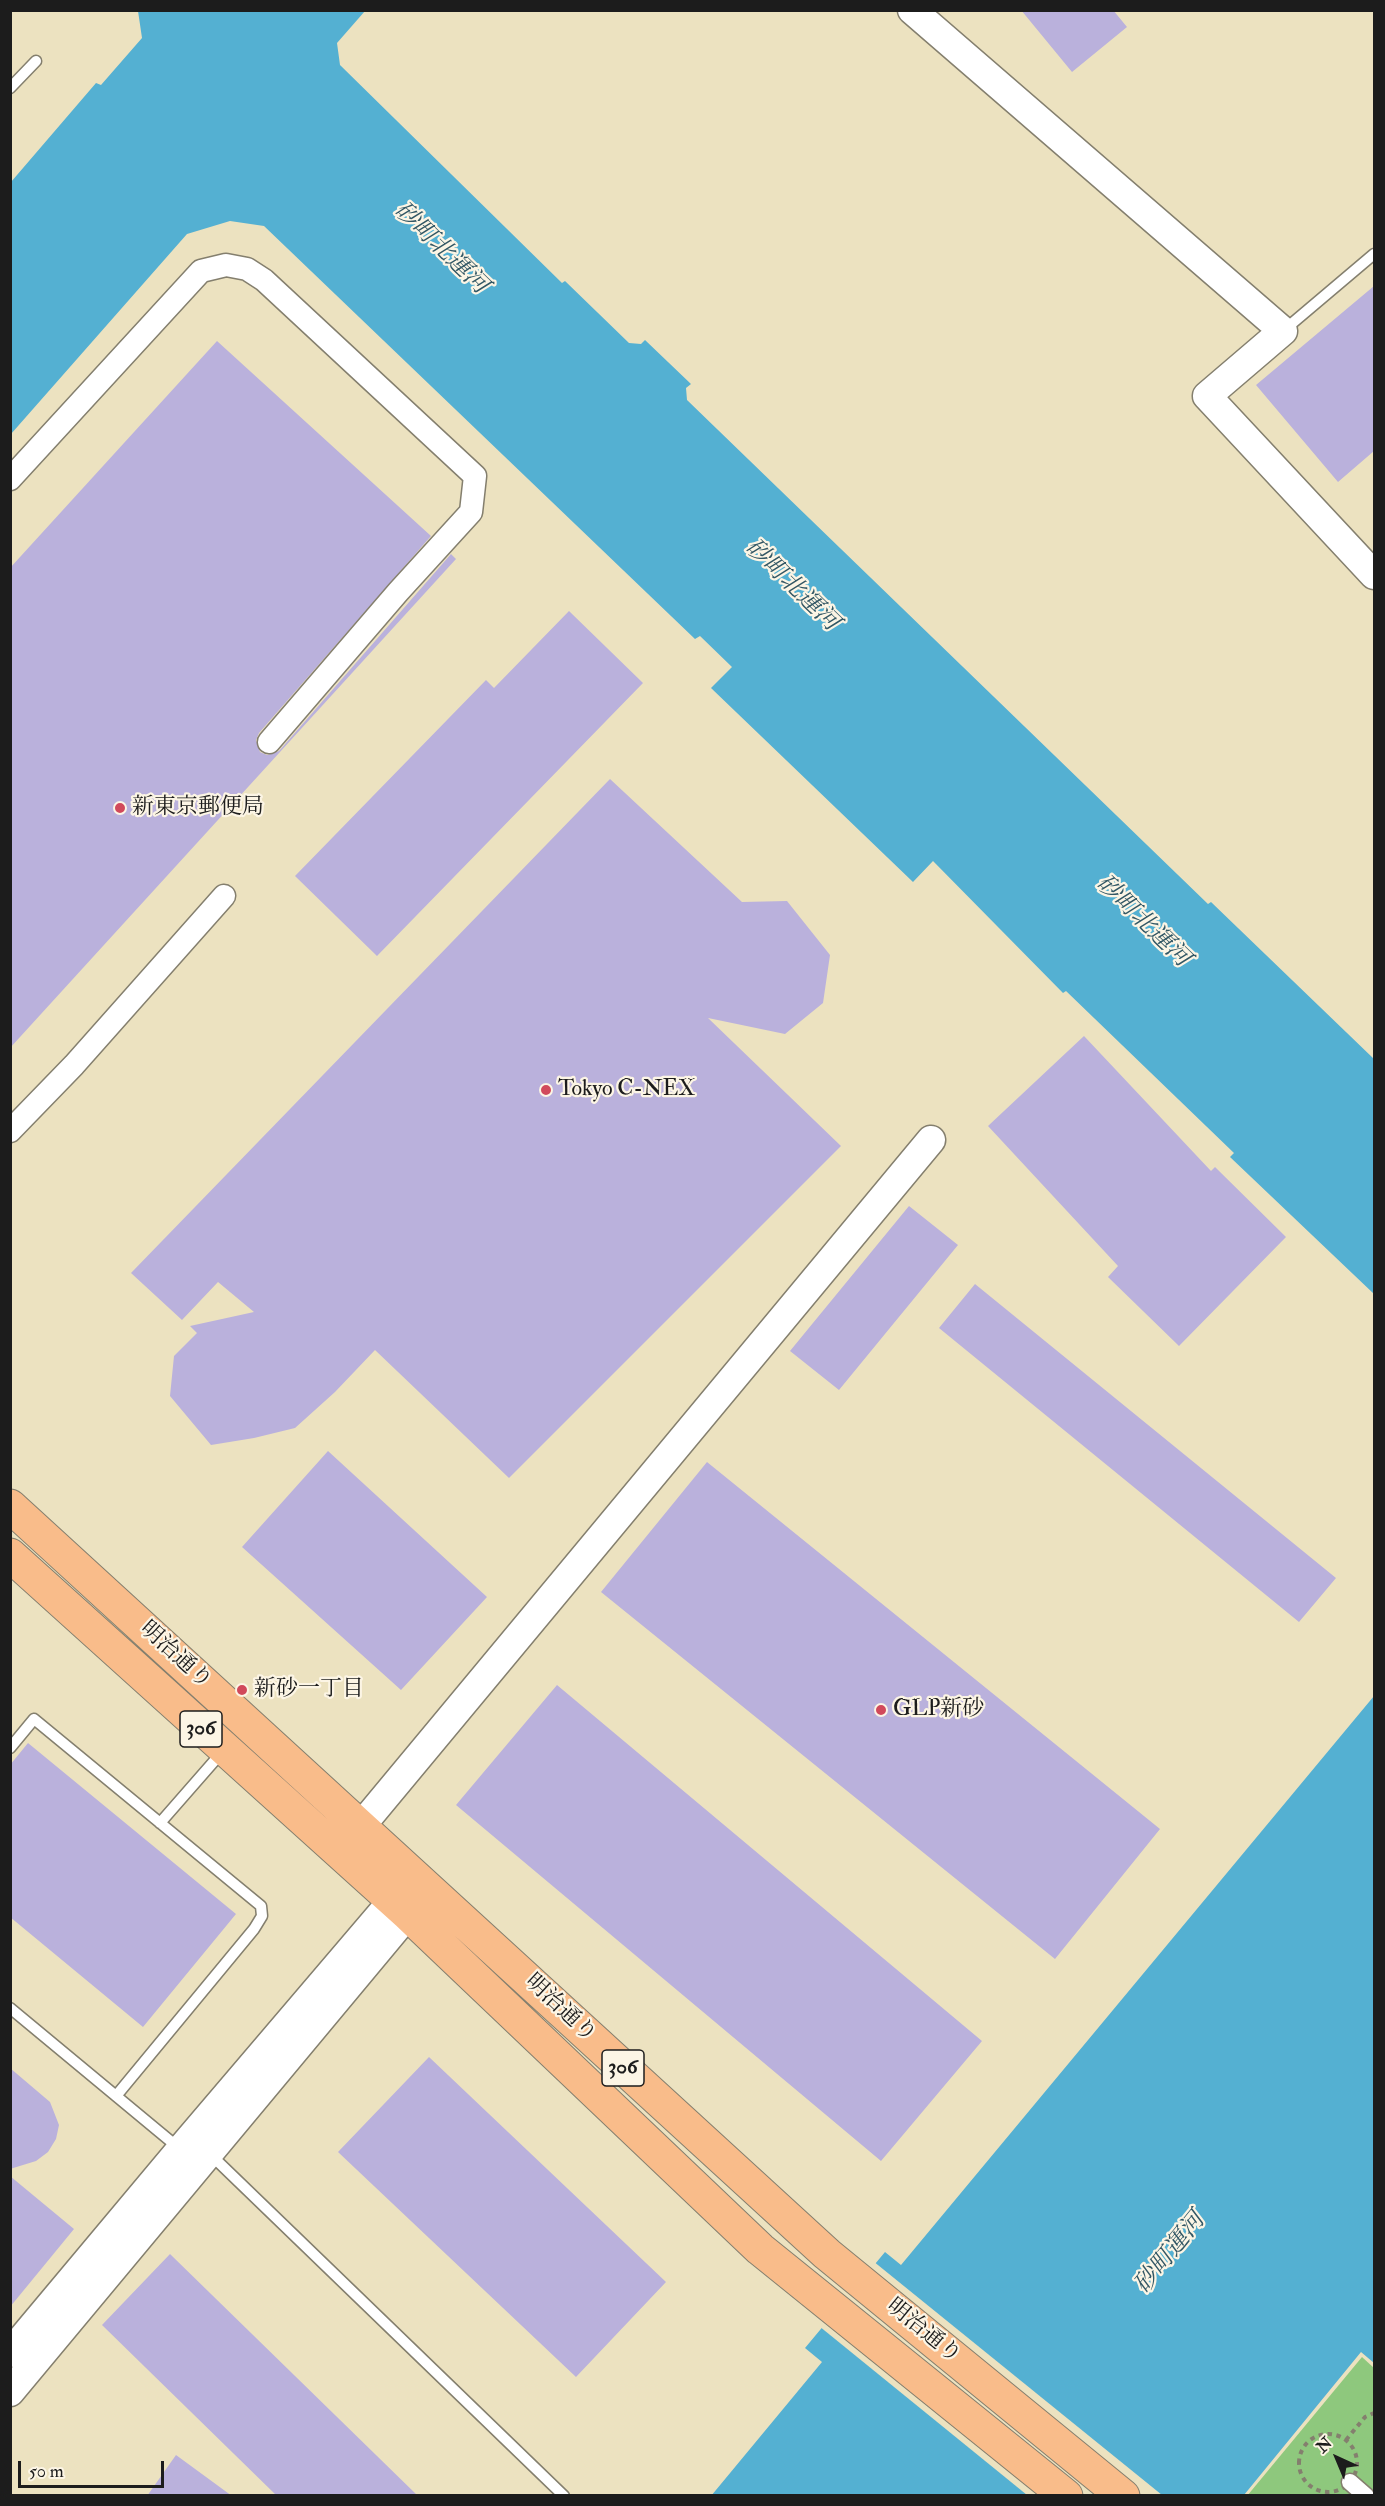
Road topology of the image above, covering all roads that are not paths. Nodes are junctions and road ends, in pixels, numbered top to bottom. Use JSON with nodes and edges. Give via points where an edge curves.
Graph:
{"nodes":[{"id":1,"x":912,"y":10,"type":"edge"},
{"id":2,"x":36,"y":61,"type":"dead end"},
{"id":3,"x":10,"y":88,"type":"edge"},
{"id":4,"x":1374,"y":255,"type":"edge"},
{"id":5,"x":1283,"y":331,"type":"junction"},
{"id":6,"x":10,"y":479,"type":"edge"},
{"id":7,"x":1374,"y":575,"type":"edge"},
{"id":8,"x":269,"y":742,"type":"dead end"},
{"id":9,"x":224,"y":896,"type":"dead end"},
{"id":10,"x":10,"y":1131,"type":"edge"},
{"id":11,"x":931,"y":1140,"type":"dead end"},
{"id":12,"x":10,"y":1506,"type":"edge"},
{"id":13,"x":10,"y":1555,"type":"edge"},
{"id":14,"x":10,"y":1748,"type":"edge"},
{"id":15,"x":224,"y":1750,"type":"junction"},
{"id":16,"x":160,"y":1823,"type":"junction"},
{"id":17,"x":361,"y":1827,"type":"junction"},
{"id":18,"x":339,"y":1853,"type":"junction"},
{"id":19,"x":421,"y":1880,"type":"junction"},
{"id":20,"x":400,"y":1907,"type":"junction"},
{"id":21,"x":10,"y":2008,"type":"edge"},
{"id":22,"x":116,"y":2096,"type":"junction"},
{"id":23,"x":194,"y":2151,"type":"junction"},
{"id":24,"x":10,"y":2353,"type":"edge"},
{"id":25,"x":10,"y":2392,"type":"edge"},
{"id":26,"x":1350,"y":2482,"type":"road end"},
{"id":27,"x":564,"y":2496,"type":"edge"},
{"id":28,"x":1066,"y":2496,"type":"edge"},
{"id":29,"x":1123,"y":2496,"type":"edge"},
{"id":30,"x":1366,"y":2496,"type":"edge"}],
"edges":[{"from":1,"to":5,"type":"street"},
{"from":2,"to":3,"type":"lane"},
{"from":4,"to":5,"type":"lane"},
{"from":5,"to":7,"type":"street","via":[[1207,396]]},
{"from":6,"to":8,"type":"street","via":[[201,271],[226,265],[247,269],[264,280],[475,476],[471,512]]},
{"from":9,"to":10,"type":"street"},
{"from":11,"to":17,"type":"street"},
{"from":12,"to":17,"type":"main road","name":"明治通り","number":"306"},
{"from":13,"to":15,"type":"main road","name":"明治通り","number":"306"},
{"from":14,"to":16,"type":"lane","via":[[34,1719]]},
{"from":15,"to":16,"type":"lane"},
{"from":15,"to":18,"type":"main road","name":"明治通り","number":"306"},
{"from":16,"to":22,"type":"lane","via":[[261,1906],[262,1916]]},
{"from":17,"to":18,"type":"street"},
{"from":17,"to":19,"type":"main road","name":"明治通り","number":"306"},
{"from":18,"to":20,"type":"main road","name":"明治通り","number":"306"},
{"from":19,"to":20,"type":"street"},
{"from":19,"to":29,"type":"main road","name":"明治通り","number":"306","via":[[827,2254]]},
{"from":20,"to":23,"type":"street"},
{"from":20,"to":28,"type":"main road","name":"明治通り","number":"306","via":[[760,2248]]},
{"from":21,"to":22,"type":"lane"},
{"from":22,"to":23,"type":"lane"},
{"from":23,"to":24,"type":"street"},
{"from":23,"to":25,"type":"street"},
{"from":23,"to":27,"type":"lane"},
{"from":26,"to":30,"type":"street"}]}
